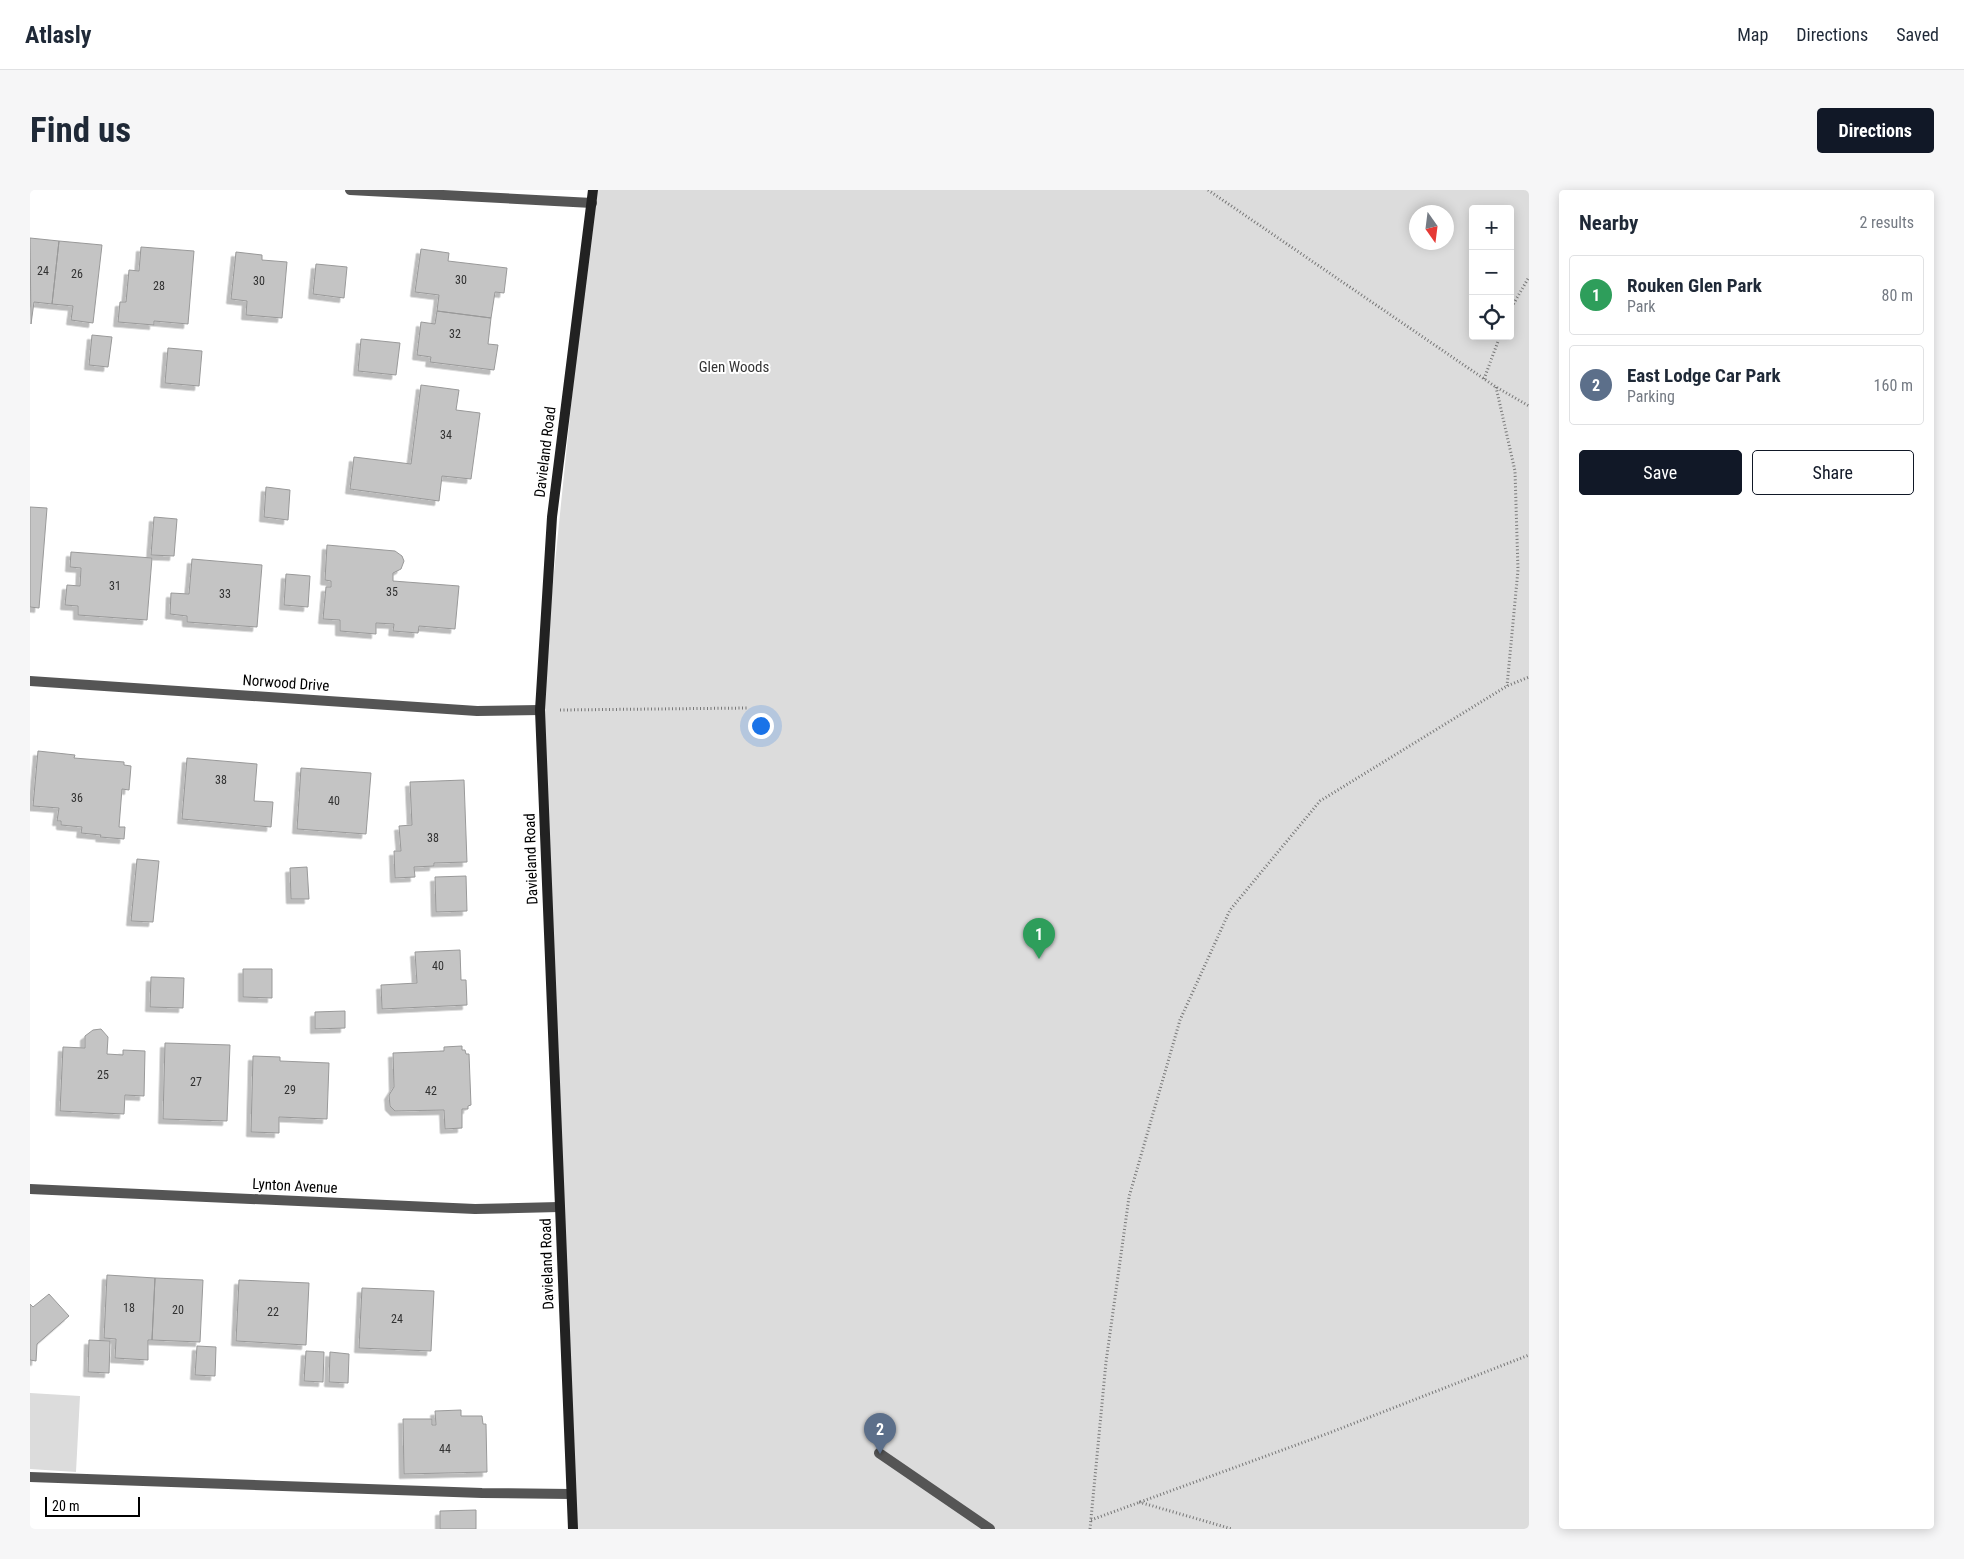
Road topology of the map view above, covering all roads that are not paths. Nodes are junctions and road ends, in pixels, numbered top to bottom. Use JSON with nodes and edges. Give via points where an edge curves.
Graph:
{"nodes":[{"id":1,"x":350,"y":190,"type":"edge"},
{"id":2,"x":593,"y":190,"type":"edge"},
{"id":3,"x":592,"y":202,"type":"junction"},
{"id":4,"x":30,"y":681,"type":"edge"},
{"id":5,"x":540,"y":710,"type":"junction"},
{"id":6,"x":30,"y":1189,"type":"edge"},
{"id":7,"x":559,"y":1207,"type":"junction"},
{"id":8,"x":879,"y":1452,"type":"dead end"},
{"id":9,"x":30,"y":1477,"type":"edge"},
{"id":10,"x":571,"y":1494,"type":"junction"},
{"id":11,"x":573,"y":1529,"type":"edge"},
{"id":12,"x":990,"y":1529,"type":"edge"}],
"edges":[{"from":1,"to":3,"type":"street"},
{"from":2,"to":3,"type":"street","name":"Davieland Road"},
{"from":3,"to":5,"type":"street","name":"Davieland Road","via":[[552,517]]},
{"from":4,"to":5,"type":"street","name":"Norwood Drive","via":[[477,711]]},
{"from":5,"to":7,"type":"street","name":"Davieland Road"},
{"from":6,"to":7,"type":"street","name":"Lynton Avenue","via":[[475,1209]]},
{"from":7,"to":10,"type":"street","name":"Davieland Road"},
{"from":8,"to":12,"type":"street"},
{"from":9,"to":10,"type":"street"},
{"from":10,"to":11,"type":"street","name":"Davieland Road"}]}
